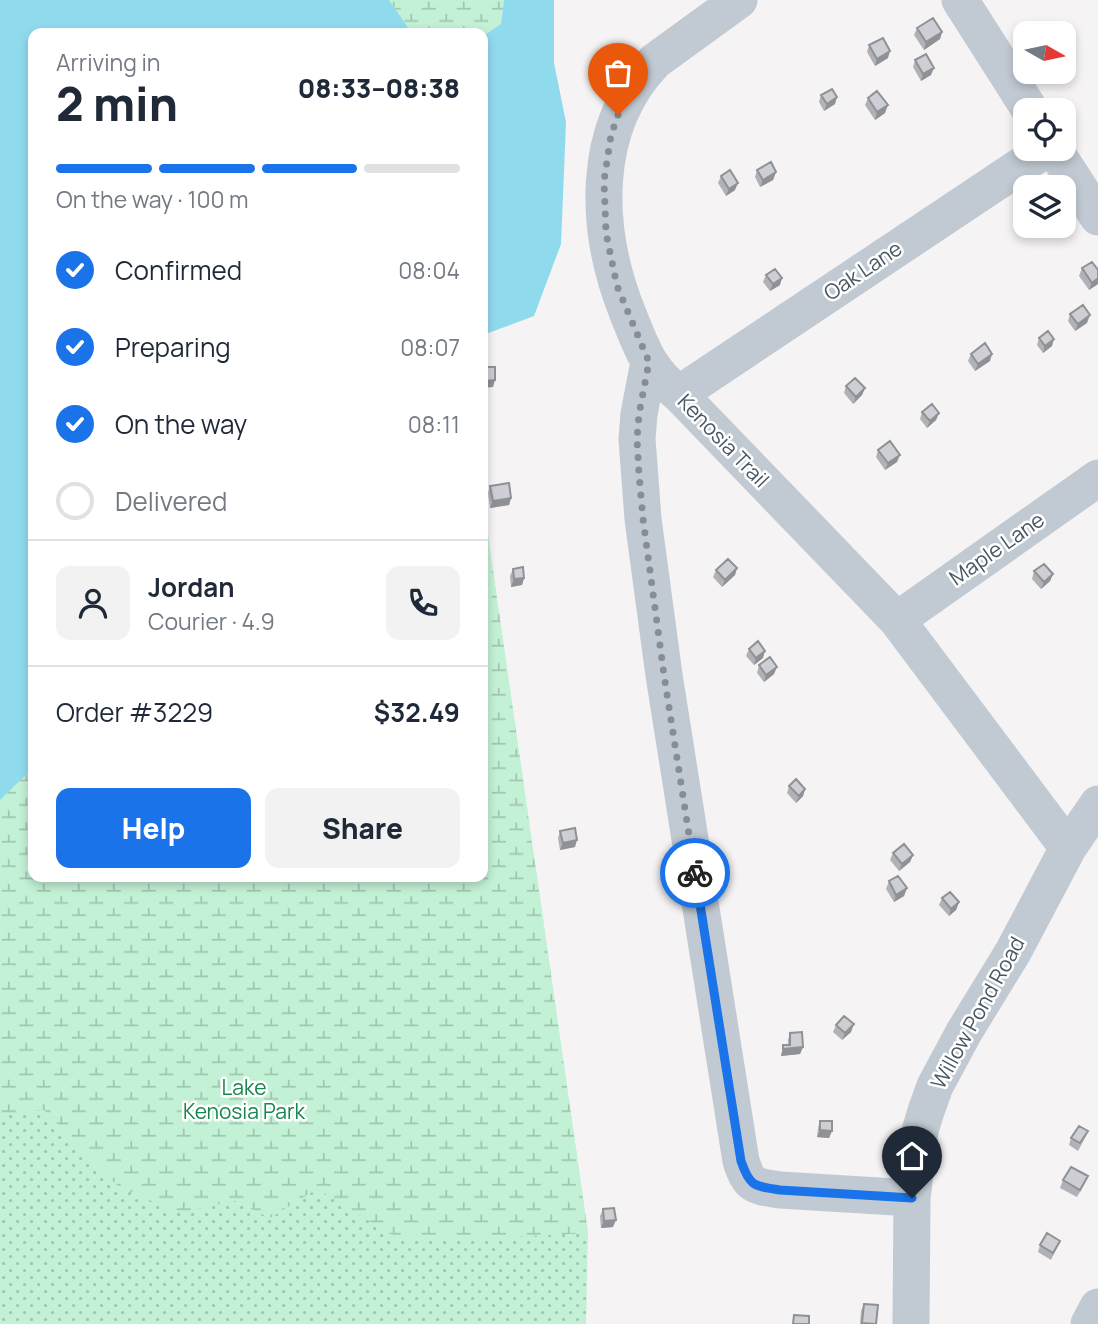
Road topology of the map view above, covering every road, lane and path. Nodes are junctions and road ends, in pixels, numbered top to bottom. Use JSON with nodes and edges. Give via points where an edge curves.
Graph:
{"nodes":[{"id":1,"x":739,"y":0,"type":"edge"},
{"id":2,"x":960,"y":0,"type":"edge"},
{"id":3,"x":1022,"y":98,"type":"edge"},
{"id":4,"x":1028,"y":161,"type":"edge"},
{"id":5,"x":1062,"y":161,"type":"edge"},
{"id":6,"x":1098,"y":217,"type":"edge"},
{"id":7,"x":649,"y":362,"type":"junction"},
{"id":8,"x":679,"y":394,"type":"junction"},
{"id":9,"x":1098,"y":478,"type":"edge"},
{"id":10,"x":897,"y":620,"type":"junction"},
{"id":11,"x":1098,"y":804,"type":"edge"},
{"id":12,"x":1068,"y":848,"type":"junction"},
{"id":13,"x":912,"y":1198,"type":"junction"},
{"id":14,"x":1098,"y":1307,"type":"edge"},
{"id":15,"x":911,"y":1324,"type":"edge"},
{"id":16,"x":1089,"y":1324,"type":"edge"}],
"edges":[{"from":1,"to":7,"type":"street","name":"Kenosia Trail","via":[[643,73],[611,135],[604,181],[606,233],[617,286]]},
{"from":2,"to":3,"type":"street"},
{"from":4,"to":8,"type":"street","name":"Oak Lane"},
{"from":5,"to":6,"type":"street"},
{"from":7,"to":8,"type":"street","name":"Kenosia Trail"},
{"from":7,"to":13,"type":"street","via":[[637,439],[643,519],[741,1161],[751,1183],[760,1187]]},
{"from":8,"to":10,"type":"street","name":"Kenosia Trail"},
{"from":9,"to":10,"type":"street","name":"Maple Lane"},
{"from":10,"to":12,"type":"street","name":"Kenosia Trail"},
{"from":11,"to":12,"type":"street","name":"Willow Pond Road"},
{"from":12,"to":13,"type":"street","name":"Willow Pond Road","via":[[935,1086],[920,1131]]},
{"from":13,"to":15,"type":"street","name":"Willow Pond Road"},
{"from":14,"to":16,"type":"street"}]}
